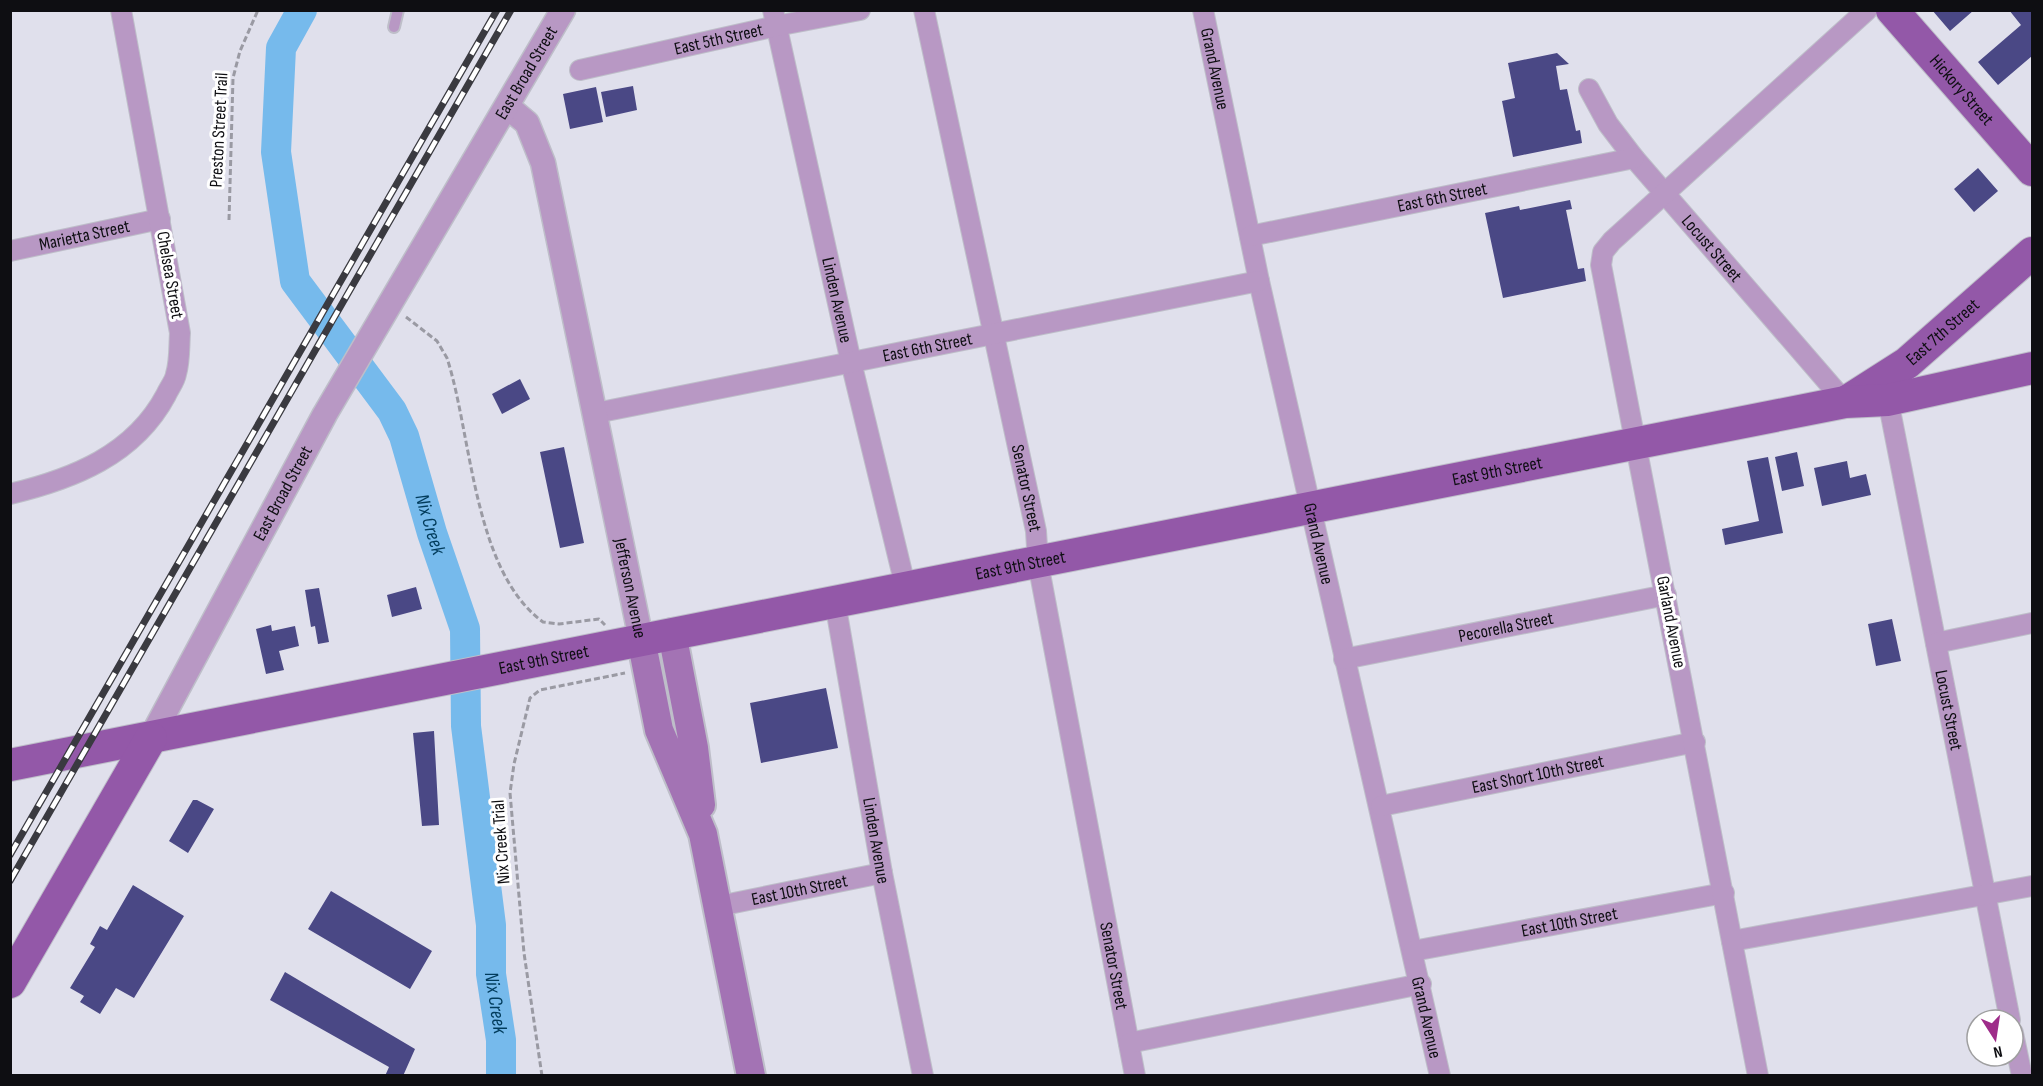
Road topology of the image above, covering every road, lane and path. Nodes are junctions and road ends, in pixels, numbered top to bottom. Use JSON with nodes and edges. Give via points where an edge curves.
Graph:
{"nodes":[{"id":1,"x":121,"y":10,"type":"edge"},
{"id":2,"x":258,"y":10,"type":"edge"},
{"id":3,"x":398,"y":10,"type":"edge"},
{"id":4,"x":563,"y":10,"type":"edge"},
{"id":5,"x":860,"y":10,"type":"edge"},
{"id":6,"x":924,"y":10,"type":"edge"},
{"id":7,"x":1203,"y":10,"type":"edge"},
{"id":8,"x":1867,"y":10,"type":"edge"},
{"id":9,"x":1892,"y":10,"type":"edge"},
{"id":10,"x":775,"y":18,"type":"edge"},
{"id":11,"x":394,"y":27,"type":"dead end"},
{"id":12,"x":580,"y":70,"type":"dead end"},
{"id":13,"x":1589,"y":89,"type":"dead end"},
{"id":14,"x":508,"y":106,"type":"junction"},
{"id":15,"x":1634,"y":158,"type":"junction"},
{"id":16,"x":2032,"y":170,"type":"edge"},
{"id":17,"x":1665,"y":194,"type":"junction"},
{"id":18,"x":160,"y":219,"type":"junction"},
{"id":19,"x":229,"y":220,"type":"dead end"},
{"id":20,"x":1250,"y":236,"type":"junction"},
{"id":21,"x":10,"y":251,"type":"edge"},
{"id":22,"x":2032,"y":253,"type":"edge"},
{"id":23,"x":1259,"y":280,"type":"junction"},
{"id":24,"x":399,"y":307,"type":"junction"},
{"id":25,"x":993,"y":333,"type":"junction"},
{"id":26,"x":851,"y":362,"type":"junction"},
{"id":27,"x":2032,"y":368,"type":"edge"},
{"id":28,"x":1888,"y":400,"type":"junction"},
{"id":29,"x":1845,"y":402,"type":"junction"},
{"id":30,"x":596,"y":413,"type":"junction"},
{"id":31,"x":1636,"y":444,"type":"junction"},
{"id":32,"x":10,"y":494,"type":"edge"},
{"id":33,"x":1310,"y":506,"type":"junction"},
{"id":34,"x":1038,"y":563,"type":"junction"},
{"id":35,"x":906,"y":589,"type":"junction"},
{"id":36,"x":1666,"y":595,"type":"junction"},
{"id":37,"x":835,"y":602,"type":"junction"},
{"id":38,"x":2032,"y":623,"type":"edge"},
{"id":39,"x":606,"y":626,"type":"dead end"},
{"id":40,"x":672,"y":633,"type":"junction"},
{"id":41,"x":641,"y":639,"type":"junction"},
{"id":42,"x":1936,"y":643,"type":"junction"},
{"id":43,"x":1344,"y":659,"type":"junction"},
{"id":44,"x":616,"y":675,"type":"dead end"},
{"id":45,"x":151,"y":738,"type":"junction"},
{"id":46,"x":1695,"y":742,"type":"junction"},
{"id":47,"x":10,"y":765,"type":"edge"},
{"id":48,"x":1381,"y":806,"type":"junction"},
{"id":49,"x":703,"y":834,"type":"junction"},
{"id":50,"x":882,"y":873,"type":"junction"},
{"id":51,"x":2032,"y":886,"type":"edge"},
{"id":52,"x":1724,"y":893,"type":"junction"},
{"id":53,"x":1985,"y":896,"type":"junction"},
{"id":54,"x":718,"y":906,"type":"junction"},
{"id":55,"x":1732,"y":941,"type":"junction"},
{"id":56,"x":1413,"y":951,"type":"junction"},
{"id":57,"x":10,"y":982,"type":"edge"},
{"id":58,"x":1421,"y":984,"type":"junction"},
{"id":59,"x":2008,"y":1008,"type":"edge"},
{"id":60,"x":1129,"y":1043,"type":"junction"},
{"id":61,"x":542,"y":1076,"type":"edge"},
{"id":62,"x":751,"y":1076,"type":"edge"},
{"id":63,"x":923,"y":1076,"type":"edge"},
{"id":64,"x":1135,"y":1076,"type":"edge"},
{"id":65,"x":1440,"y":1076,"type":"edge"},
{"id":66,"x":1758,"y":1076,"type":"edge"}],
"edges":[{"from":1,"to":18,"type":"street","name":"Chelsea Street"},
{"from":2,"to":19,"type":"path","name":"Preston Street Trail","via":[[233,78]]},
{"from":3,"to":11,"type":"lane"},
{"from":4,"to":14,"type":"street","name":"East Broad Street"},
{"from":5,"to":10,"type":"street","name":"East 5th Street"},
{"from":6,"to":25,"type":"street","name":"Senator Street"},
{"from":7,"to":20,"type":"street","name":"Grand Avenue"},
{"from":8,"to":17,"type":"street"},
{"from":9,"to":16,"type":"main road","name":"Hickory Street"},
{"from":10,"to":12,"type":"street","name":"East 5th Street"},
{"from":10,"to":26,"type":"street","name":"Linden Avenue"},
{"from":13,"to":15,"type":"street","name":"Locust Street","via":[[1608,124]]},
{"from":14,"to":24,"type":"street","name":"East Broad Street"},
{"from":14,"to":30,"type":"street","name":"Jefferson Avenue","via":[[527,123],[543,163]]},
{"from":15,"to":17,"type":"street","name":"Locust Street"},
{"from":15,"to":20,"type":"street","name":"East 6th Street"},
{"from":17,"to":29,"type":"street","name":"Locust Street"},
{"from":17,"to":31,"type":"street","name":"Garland Avenue","via":[[1603,252],[1601,265]]},
{"from":18,"to":21,"type":"street","name":"Marietta Street"},
{"from":18,"to":32,"type":"street","name":"Chelsea Street","via":[[180,333],[176,375],[158,410],[132,439],[97,464],[54,483]]},
{"from":20,"to":23,"type":"street","name":"Grand Avenue"},
{"from":22,"to":29,"type":"main road","name":"East 7th Street","via":[[1907,363]]},
{"from":23,"to":25,"type":"street","name":"East 6th Street"},
{"from":23,"to":33,"type":"street","name":"Grand Avenue"},
{"from":24,"to":39,"type":"path","via":[[436,340],[447,358],[478,495],[506,576],[543,622],[598,619]]},
{"from":24,"to":45,"type":"street","name":"East Broad Street","via":[[325,414]]},
{"from":25,"to":26,"type":"street","name":"East 6th Street"},
{"from":25,"to":34,"type":"street","name":"Senator Street","via":[[1036,531]]},
{"from":26,"to":30,"type":"street","name":"East 6th Street"},
{"from":26,"to":35,"type":"street","name":"Linden Avenue"},
{"from":27,"to":28,"type":"main road","name":"East 9th Street"},
{"from":28,"to":29,"type":"main road","name":"East 9th Street"},
{"from":28,"to":42,"type":"street","name":"Locust Street"},
{"from":29,"to":31,"type":"main road","name":"East 9th Street"},
{"from":30,"to":41,"type":"street","name":"Jefferson Avenue"},
{"from":31,"to":33,"type":"main road","name":"East 9th Street"},
{"from":31,"to":36,"type":"street","name":"Garland Avenue"},
{"from":33,"to":34,"type":"main road","name":"East 9th Street"},
{"from":33,"to":43,"type":"street","name":"Grand Avenue"},
{"from":34,"to":35,"type":"main road","name":"East 9th Street"},
{"from":34,"to":60,"type":"street","name":"Senator Street"},
{"from":35,"to":37,"type":"main road","name":"East 9th Street"},
{"from":36,"to":43,"type":"street","name":"Pecorella Street"},
{"from":36,"to":46,"type":"street","name":"Garland Avenue"},
{"from":37,"to":40,"type":"main road","name":"East 9th Street"},
{"from":37,"to":50,"type":"street","name":"Linden Avenue"},
{"from":38,"to":42,"type":"street"},
{"from":40,"to":41,"type":"main road","name":"East 9th Street"},
{"from":40,"to":49,"type":"main road","via":[[698,770]]},
{"from":41,"to":45,"type":"main road","name":"East 9th Street"},
{"from":41,"to":49,"type":"main road","name":"Jefferson Avenue","via":[[659,730]]},
{"from":42,"to":53,"type":"street","name":"Locust Street"},
{"from":43,"to":48,"type":"street","name":"Grand Avenue"},
{"from":44,"to":61,"type":"path","name":"Nix Creek Trial","via":[[534,694],[514,764],[510,793],[513,841]]},
{"from":45,"to":47,"type":"main road","name":"East 9th Street"},
{"from":45,"to":57,"type":"main road","name":"East Broad Street"},
{"from":46,"to":48,"type":"street","name":"East Short 10th Street"},
{"from":46,"to":52,"type":"street","name":"Garland Avenue"},
{"from":48,"to":56,"type":"street","name":"Grand Avenue"},
{"from":49,"to":54,"type":"main road","name":"Jefferson Avenue"},
{"from":50,"to":54,"type":"street","name":"East 10th Street"},
{"from":50,"to":63,"type":"street","name":"Linden Avenue"},
{"from":51,"to":53,"type":"street"},
{"from":52,"to":55,"type":"street","name":"Garland Avenue"},
{"from":52,"to":56,"type":"street","name":"East 10th Street"},
{"from":53,"to":55,"type":"street"},
{"from":53,"to":59,"type":"street","name":"Locust Street"},
{"from":54,"to":62,"type":"main road","name":"Jefferson Avenue"},
{"from":55,"to":66,"type":"street","name":"Garland Avenue"},
{"from":56,"to":58,"type":"street","name":"Grand Avenue"},
{"from":58,"to":60,"type":"street"},
{"from":58,"to":65,"type":"street","name":"Grand Avenue"},
{"from":60,"to":64,"type":"street","name":"Senator Street"}]}
